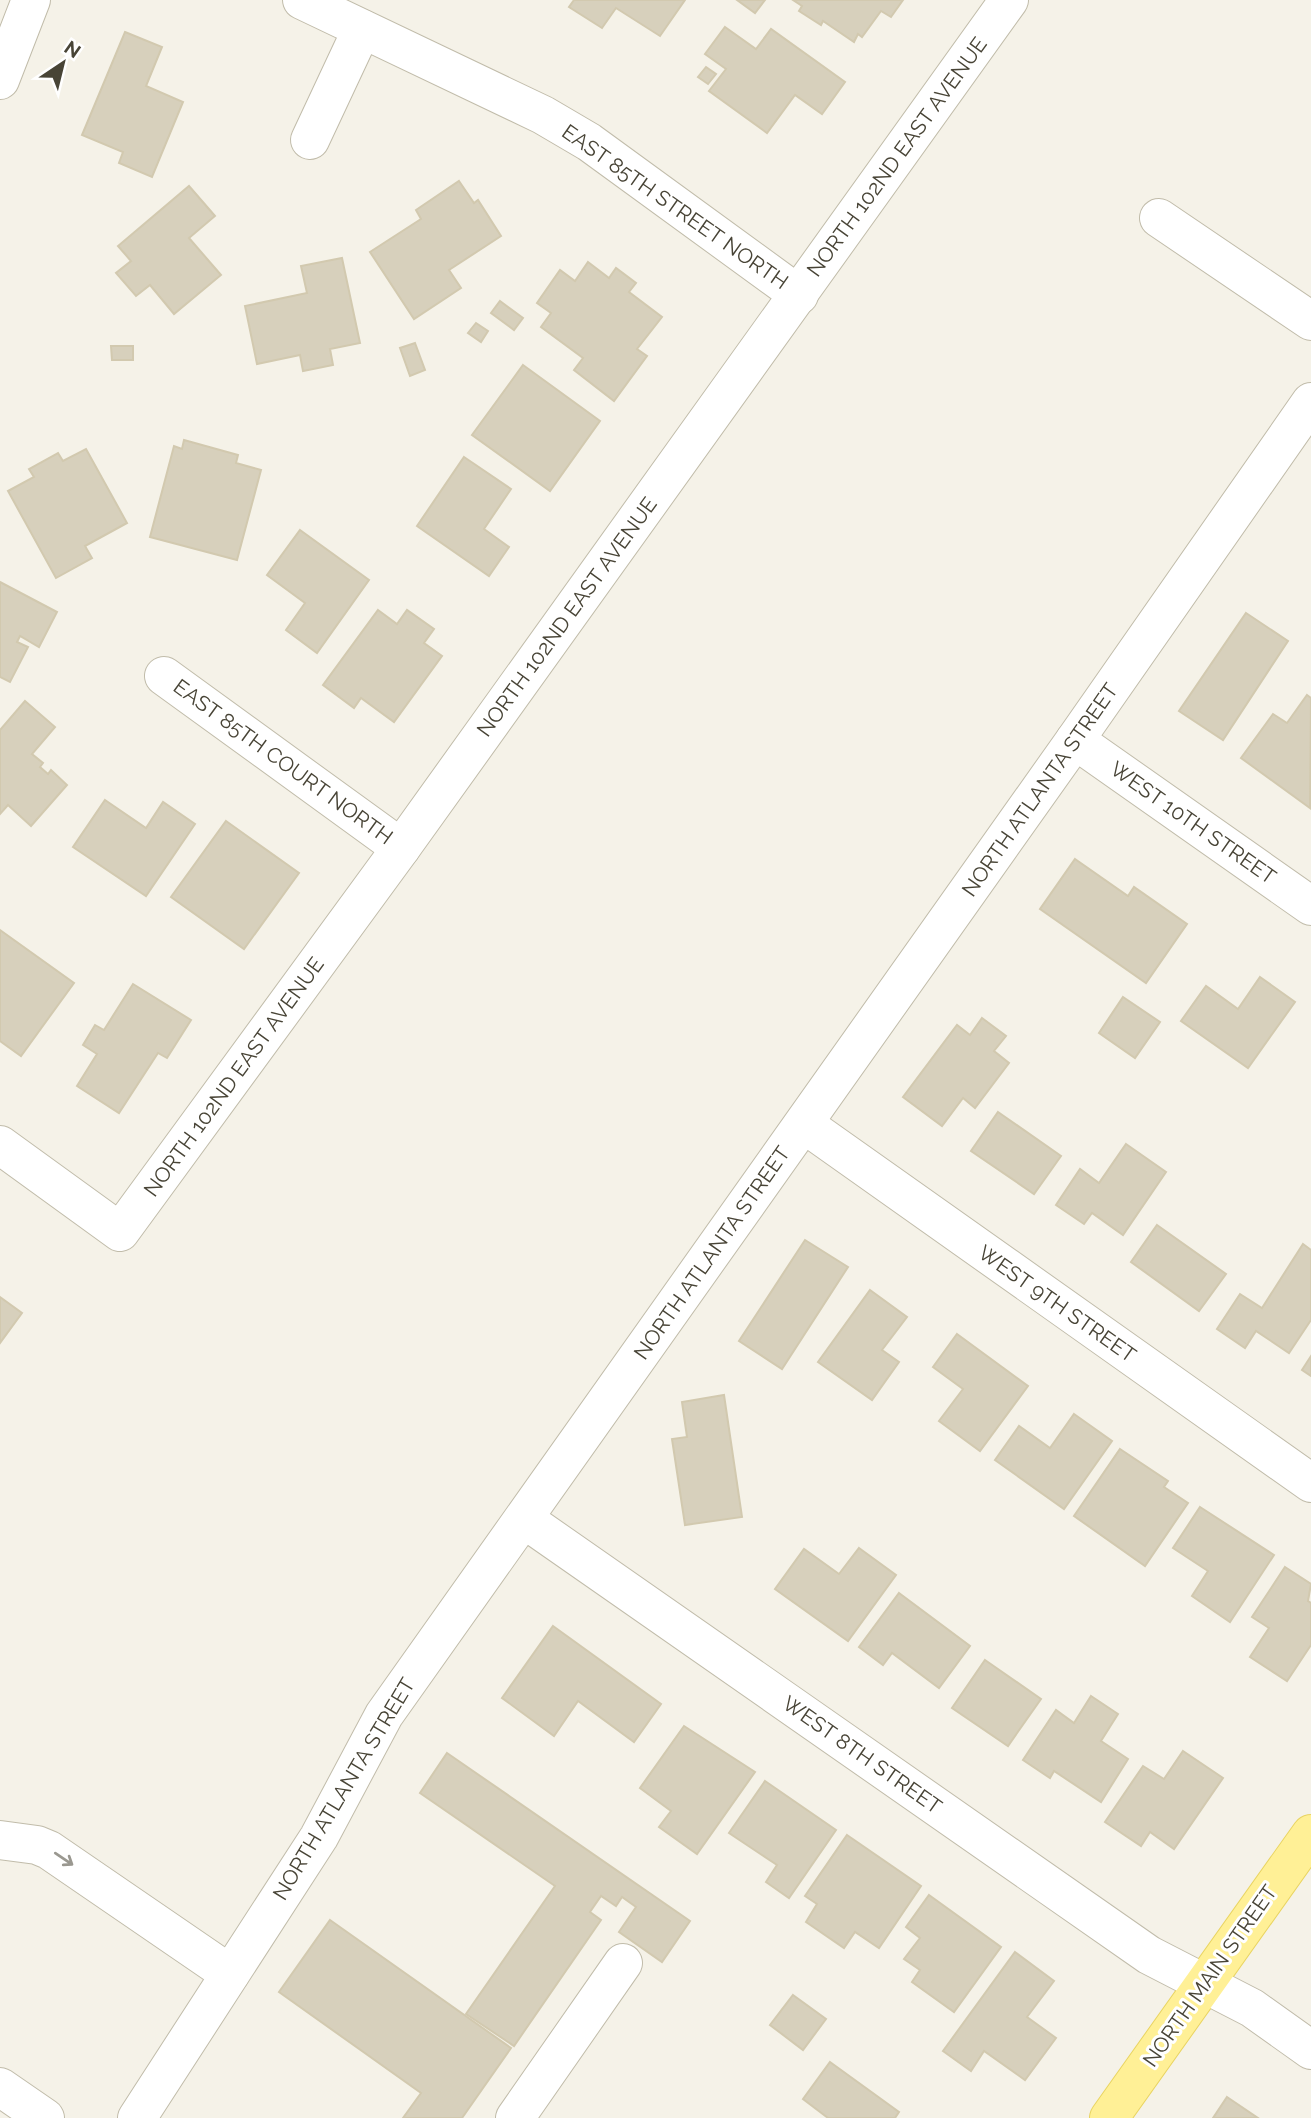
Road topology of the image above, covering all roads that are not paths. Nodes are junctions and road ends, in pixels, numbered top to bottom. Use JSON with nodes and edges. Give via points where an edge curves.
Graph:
{"nodes":[{"id":1,"x":31,"y":0,"type":"edge"},
{"id":2,"x":302,"y":0,"type":"edge"},
{"id":3,"x":1009,"y":0,"type":"edge"},
{"id":4,"x":362,"y":29,"type":"junction"},
{"id":5,"x":0,"y":80,"type":"edge"},
{"id":6,"x":310,"y":141,"type":"dead end"},
{"id":7,"x":1159,"y":218,"type":"dead end"},
{"id":8,"x":799,"y":295,"type":"junction"},
{"id":9,"x":1311,"y":321,"type":"edge"},
{"id":10,"x":1311,"y":401,"type":"edge"},
{"id":11,"x":164,"y":676,"type":"dead end"},
{"id":12,"x":1076,"y":740,"type":"junction"},
{"id":13,"x":401,"y":848,"type":"junction"},
{"id":14,"x":1311,"y":906,"type":"edge"},
{"id":15,"x":804,"y":1124,"type":"junction"},
{"id":16,"x":0,"y":1145,"type":"edge"},
{"id":17,"x":1311,"y":1483,"type":"edge"},
{"id":18,"x":524,"y":1519,"type":"junction"},
{"id":19,"x":1311,"y":1834,"type":"edge"},
{"id":20,"x":0,"y":1840,"type":"edge"},
{"id":21,"x":623,"y":1963,"type":"dead end"},
{"id":22,"x":230,"y":1974,"type":"junction"},
{"id":23,"x":1205,"y":1984,"type":"junction"},
{"id":24,"x":1311,"y":2050,"type":"edge"},
{"id":25,"x":0,"y":2087,"type":"edge"},
{"id":26,"x":45,"y":2118,"type":"edge"},
{"id":27,"x":136,"y":2118,"type":"edge"},
{"id":28,"x":515,"y":2118,"type":"edge"},
{"id":29,"x":1109,"y":2118,"type":"edge"}],
"edges":[{"from":1,"to":5,"type":"street"},
{"from":2,"to":4,"type":"street","name":"EAST 85TH STREET NORTH"},
{"from":3,"to":8,"type":"street","name":"NORTH 102ND EAST AVENUE"},
{"from":4,"to":6,"type":"street"},
{"from":4,"to":8,"type":"street","name":"EAST 85TH STREET NORTH","via":[[543,115],[589,142]]},
{"from":7,"to":9,"type":"street"},
{"from":8,"to":13,"type":"street","name":"NORTH 102ND EAST AVENUE"},
{"from":10,"to":12,"type":"street","name":"NORTH ATLANTA STREET"},
{"from":11,"to":13,"type":"street","name":"EAST 85TH COURT NORTH"},
{"from":12,"to":14,"type":"street","name":"WEST 10TH STREET"},
{"from":12,"to":15,"type":"street","name":"NORTH ATLANTA STREET"},
{"from":13,"to":16,"type":"street","name":"NORTH 102ND EAST AVENUE","via":[[120,1232]]},
{"from":15,"to":17,"type":"street","name":"WEST 9TH STREET"},
{"from":15,"to":18,"type":"street","name":"NORTH ATLANTA STREET"},
{"from":18,"to":22,"type":"street","name":"NORTH ATLANTA STREET","via":[[384,1715],[318,1837]]},
{"from":18,"to":23,"type":"street","name":"WEST 8TH STREET","via":[[1149,1955]]},
{"from":19,"to":23,"type":"main road","name":"NORTH MAIN STREET"},
{"from":20,"to":22,"type":"street","one_way":true,"via":[[50,1850]]},
{"from":21,"to":28,"type":"street"},
{"from":22,"to":27,"type":"street","name":"NORTH ATLANTA STREET"},
{"from":23,"to":24,"type":"street","name":"WEST 8TH STREET","via":[[1252,2008]]},
{"from":23,"to":29,"type":"main road","name":"NORTH MAIN STREET"},
{"from":25,"to":26,"type":"street"}]}
